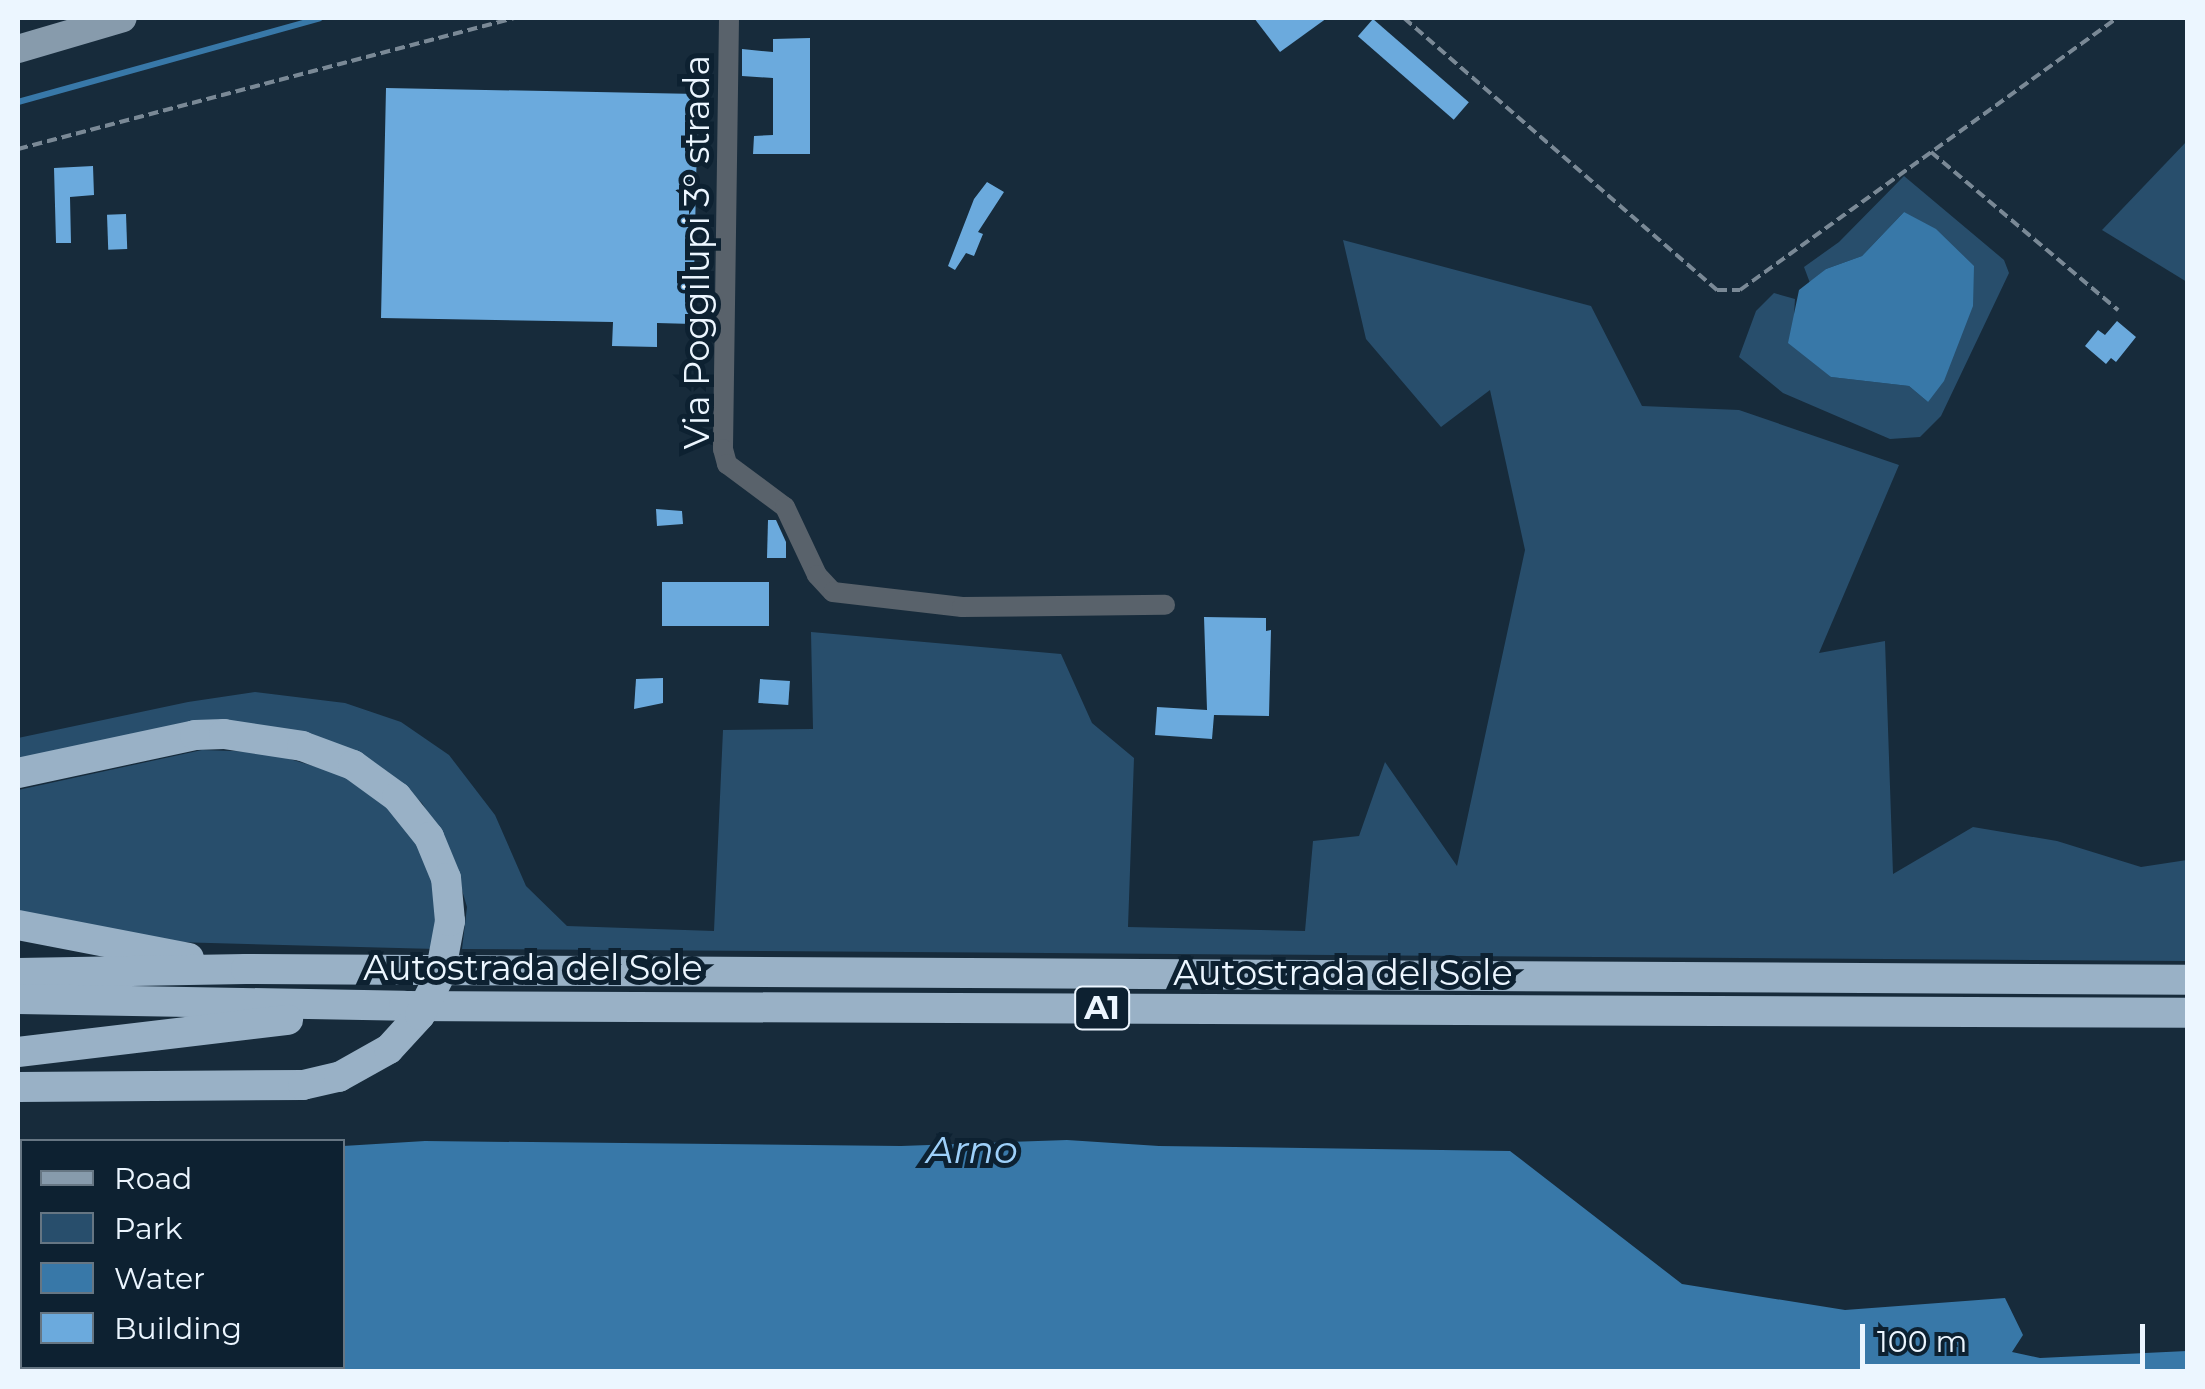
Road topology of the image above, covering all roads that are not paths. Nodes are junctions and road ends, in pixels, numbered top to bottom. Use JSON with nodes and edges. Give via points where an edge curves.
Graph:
{"nodes":[{"id":1,"x":123,"y":18,"type":"edge"},
{"id":2,"x":729,"y":18,"type":"edge"},
{"id":3,"x":57,"y":27,"type":"edge"},
{"id":4,"x":18,"y":49,"type":"edge"},
{"id":5,"x":1166,"y":605,"type":"dead end"},
{"id":6,"x":18,"y":773,"type":"edge"},
{"id":7,"x":18,"y":925,"type":"edge"},
{"id":8,"x":246,"y":969,"type":"junction"},
{"id":9,"x":18,"y":972,"type":"edge"},
{"id":10,"x":2188,"y":980,"type":"edge"},
{"id":11,"x":18,"y":999,"type":"edge"},
{"id":12,"x":404,"y":1006,"type":"junction"},
{"id":13,"x":2188,"y":1013,"type":"edge"},
{"id":14,"x":18,"y":1052,"type":"edge"},
{"id":15,"x":18,"y":1087,"type":"edge"}],
"edges":[{"from":1,"to":3,"type":"main road"},
{"from":2,"to":5,"type":"street","name":"Via Poggilupi 3° strada","via":[[727,464],[785,507],[817,574],[833,592],[962,607]]},
{"from":3,"to":4,"type":"main road"},
{"from":6,"to":15,"type":"highway","bridge":true,"via":[[195,735],[302,746],[353,765],[422,825],[446,878],[449,932],[440,975],[420,1014],[390,1048],[339,1077],[302,1085]]},
{"from":7,"to":8,"type":"highway"},
{"from":8,"to":9,"type":"highway","name":"Autostrada del Sole","number":"A1"},
{"from":8,"to":10,"type":"highway","name":"Autostrada del Sole","number":"A1"},
{"from":11,"to":12,"type":"highway","name":"Autostrada del Sole","number":"A1"},
{"from":12,"to":13,"type":"highway","name":"Autostrada del Sole","number":"A1"},
{"from":12,"to":14,"type":"highway"}]}
